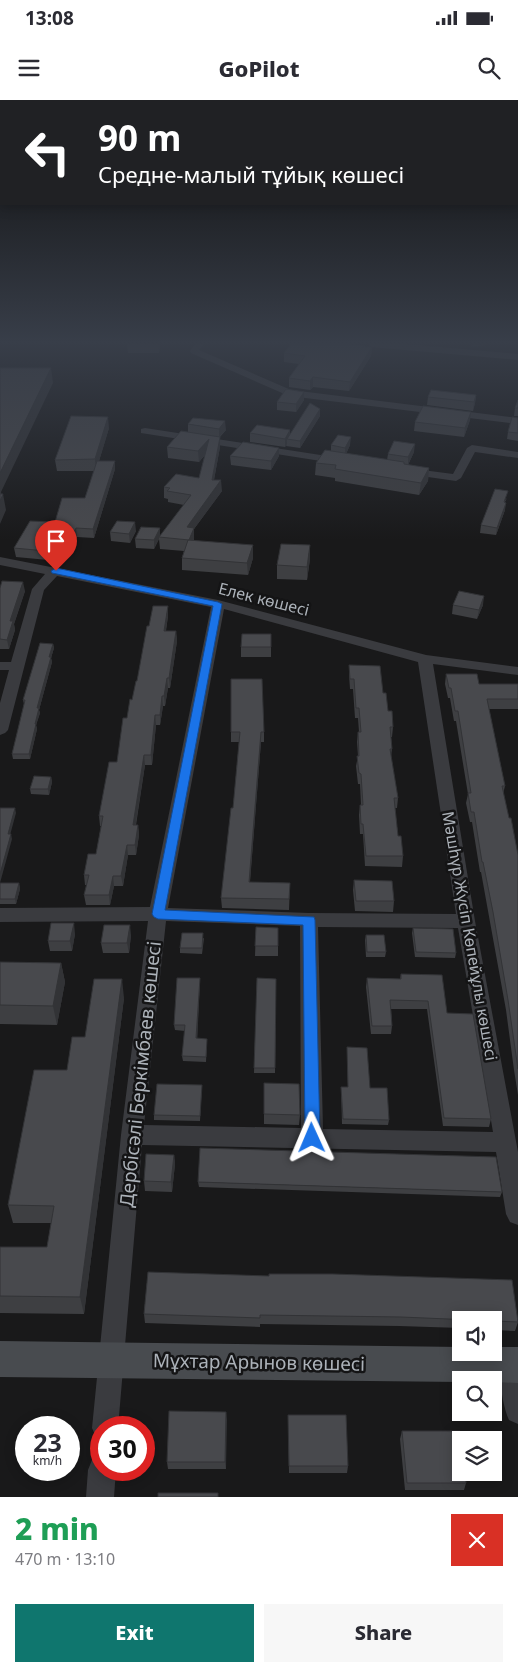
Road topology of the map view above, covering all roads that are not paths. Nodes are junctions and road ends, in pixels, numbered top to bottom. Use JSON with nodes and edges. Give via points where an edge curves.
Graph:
{"nodes":[{"id":1,"x":421,"y":409,"type":"edge"},
{"id":2,"x":518,"y":421,"type":"edge"},
{"id":3,"x":145,"y":431,"type":"dead end"},
{"id":4,"x":518,"y":455,"type":"edge"},
{"id":5,"x":353,"y":463,"type":"edge"},
{"id":6,"x":400,"y":470,"type":"edge"},
{"id":7,"x":0,"y":561,"type":"edge"},
{"id":8,"x":56,"y":571,"type":"junction"},
{"id":9,"x":218,"y":604,"type":"junction"},
{"id":10,"x":425,"y":658,"type":"junction"},
{"id":11,"x":0,"y":666,"type":"edge"},
{"id":12,"x":17,"y":666,"type":"junction"},
{"id":13,"x":518,"y":671,"type":"edge"},
{"id":14,"x":0,"y":730,"type":"edge"},
{"id":15,"x":158,"y":914,"type":"junction"},
{"id":16,"x":0,"y":915,"type":"edge"},
{"id":17,"x":309,"y":920,"type":"junction"},
{"id":18,"x":466,"y":921,"type":"junction"},
{"id":19,"x":132,"y":1136,"type":"junction"},
{"id":20,"x":312,"y":1138,"type":"junction"},
{"id":21,"x":504,"y":1142,"type":"junction"},
{"id":22,"x":518,"y":1214,"type":"edge"},
{"id":23,"x":0,"y":1359,"type":"edge"},
{"id":24,"x":111,"y":1360,"type":"junction"},
{"id":25,"x":515,"y":1365,"type":"edge"},
{"id":26,"x":518,"y":1411,"type":"edge"},
{"id":27,"x":106,"y":1416,"type":"edge"},
{"id":28,"x":101,"y":1481,"type":"edge"},
{"id":29,"x":100,"y":1497,"type":"edge"}],
"edges":[{"from":1,"to":2,"type":"street"},
{"from":3,"to":5,"type":"street"},
{"from":4,"to":6,"type":"street","via":[[472,448],[456,478]]},
{"from":7,"to":8,"type":"street","name":"Елек көшесі"},
{"from":8,"to":9,"type":"street","name":"Елек көшесі"},
{"from":8,"to":12,"type":"street","via":[[38,589]]},
{"from":9,"to":10,"type":"street","name":"Елек көшесі"},
{"from":9,"to":15,"type":"street","name":"Дербісәлі Беркімбаев көшесі"},
{"from":10,"to":13,"type":"street","name":"Елек көшесі"},
{"from":10,"to":18,"type":"street","name":"Мәшһүр Жүсіп Көпейұлы көшесі"},
{"from":11,"to":12,"type":"street"},
{"from":12,"to":14,"type":"street"},
{"from":15,"to":16,"type":"street"},
{"from":15,"to":17,"type":"street"},
{"from":15,"to":19,"type":"street","name":"Дербісәлі Беркімбаев көшесі"},
{"from":17,"to":18,"type":"street"},
{"from":17,"to":20,"type":"street"},
{"from":18,"to":21,"type":"street","name":"Мәшһүр Жүсіп Көпейұлы көшесі"},
{"from":19,"to":20,"type":"street"},
{"from":19,"to":24,"type":"street","name":"Дербісәлі Беркімбаев көшесі"},
{"from":20,"to":21,"type":"street"},
{"from":21,"to":22,"type":"street","name":"Мәшһүр Жүсіп Көпейұлы көшесі"},
{"from":23,"to":24,"type":"main road","name":"Мұхтар Арынов көшесі"},
{"from":24,"to":25,"type":"main road","name":"Мұхтар Арынов көшесі"},
{"from":24,"to":27,"type":"street","name":"Дербісәлі Беркімбаев көшесі"},
{"from":25,"to":26,"type":"street"},
{"from":28,"to":29,"type":"street"}]}
